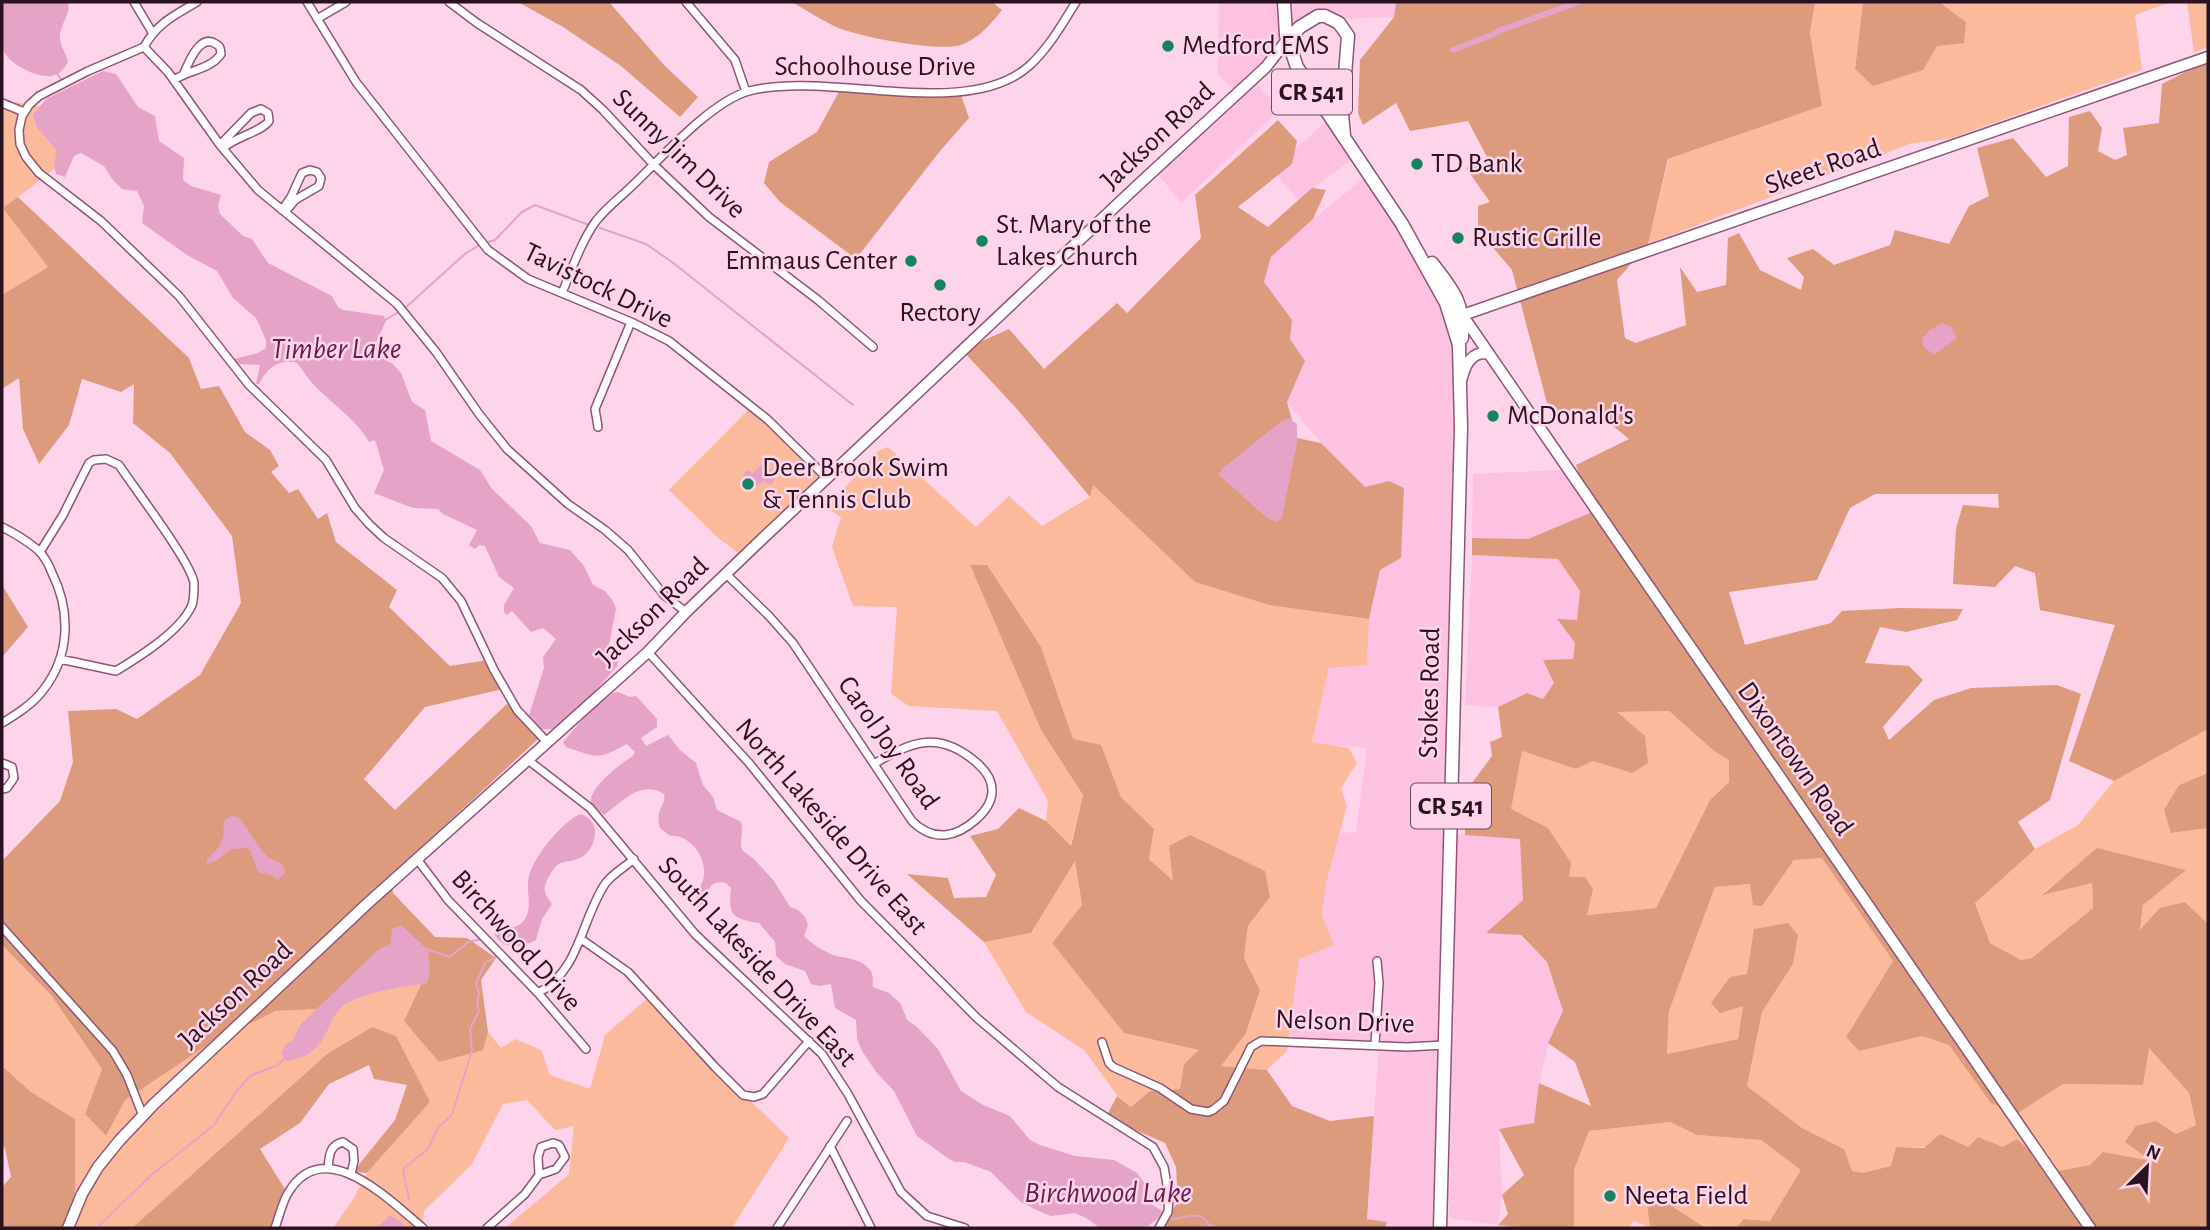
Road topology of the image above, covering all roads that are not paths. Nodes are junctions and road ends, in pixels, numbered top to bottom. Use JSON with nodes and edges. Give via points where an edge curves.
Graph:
{"nodes":[{"id":1,"x":134,"y":2,"type":"edge"},
{"id":2,"x":197,"y":2,"type":"edge"},
{"id":3,"x":307,"y":2,"type":"edge"},
{"id":4,"x":346,"y":2,"type":"edge"},
{"id":5,"x":449,"y":2,"type":"edge"},
{"id":6,"x":686,"y":2,"type":"edge"},
{"id":7,"x":1076,"y":2,"type":"edge"},
{"id":8,"x":1284,"y":2,"type":"edge"},
{"id":9,"x":317,"y":19,"type":"junction"},
{"id":10,"x":152,"y":32,"type":"junction"},
{"id":11,"x":1287,"y":40,"type":"junction"},
{"id":12,"x":144,"y":47,"type":"junction"},
{"id":13,"x":2208,"y":57,"type":"edge"},
{"id":14,"x":184,"y":73,"type":"junction"},
{"id":15,"x":174,"y":80,"type":"junction"},
{"id":16,"x":746,"y":92,"type":"junction"},
{"id":17,"x":2,"y":103,"type":"edge"},
{"id":18,"x":24,"y":111,"type":"junction"},
{"id":19,"x":1344,"y":139,"type":"junction"},
{"id":20,"x":221,"y":146,"type":"junction"},
{"id":21,"x":654,"y":165,"type":"junction"},
{"id":22,"x":284,"y":211,"type":"junction"},
{"id":23,"x":1402,"y":224,"type":"junction"},
{"id":24,"x":562,"y":293,"type":"junction"},
{"id":25,"x":1458,"y":317,"type":"junction"},
{"id":26,"x":631,"y":322,"type":"junction"},
{"id":27,"x":873,"y":347,"type":"dead end"},
{"id":28,"x":1489,"y":354,"type":"junction"},
{"id":29,"x":1461,"y":383,"type":"junction"},
{"id":30,"x":598,"y":427,"type":"dead end"},
{"id":31,"x":827,"y":478,"type":"junction"},
{"id":32,"x":2,"y":527,"type":"edge"},
{"id":33,"x":40,"y":552,"type":"junction"},
{"id":34,"x":726,"y":574,"type":"junction"},
{"id":35,"x":685,"y":612,"type":"junction"},
{"id":36,"x":648,"y":652,"type":"junction"},
{"id":37,"x":60,"y":659,"type":"junction"},
{"id":38,"x":2,"y":723,"type":"edge"},
{"id":39,"x":547,"y":742,"type":"junction"},
{"id":40,"x":528,"y":760,"type":"junction"},
{"id":41,"x":2,"y":763,"type":"edge"},
{"id":42,"x":874,"y":764,"type":"junction"},
{"id":43,"x":2,"y":789,"type":"edge"},
{"id":44,"x":417,"y":859,"type":"junction"},
{"id":45,"x":634,"y":859,"type":"junction"},
{"id":46,"x":2,"y":927,"type":"edge"},
{"id":47,"x":581,"y":939,"type":"junction"},
{"id":48,"x":1377,"y":961,"type":"dead end"},
{"id":49,"x":538,"y":993,"type":"junction"},
{"id":50,"x":809,"y":1041,"type":"junction"},
{"id":51,"x":1102,"y":1042,"type":"dead end"},
{"id":52,"x":1375,"y":1044,"type":"junction"},
{"id":53,"x":1444,"y":1045,"type":"junction"},
{"id":54,"x":586,"y":1049,"type":"dead end"},
{"id":55,"x":143,"y":1116,"type":"junction"},
{"id":56,"x":847,"y":1121,"type":"dead end"},
{"id":57,"x":830,"y":1146,"type":"junction"},
{"id":58,"x":328,"y":1169,"type":"junction"},
{"id":59,"x":351,"y":1174,"type":"junction"},
{"id":60,"x":539,"y":1175,"type":"junction"},
{"id":61,"x":1161,"y":1227,"type":"edge"},
{"id":62,"x":68,"y":1228,"type":"edge"},
{"id":63,"x":275,"y":1228,"type":"edge"},
{"id":64,"x":423,"y":1228,"type":"edge"},
{"id":65,"x":487,"y":1228,"type":"edge"},
{"id":66,"x":777,"y":1228,"type":"edge"},
{"id":67,"x":871,"y":1228,"type":"edge"},
{"id":68,"x":965,"y":1228,"type":"edge"},
{"id":69,"x":1440,"y":1228,"type":"edge"},
{"id":70,"x":2090,"y":1228,"type":"edge"}],
"edges":[{"from":1,"to":10,"type":"street"},
{"from":2,"to":10,"type":"street"},
{"from":3,"to":9,"type":"street","name":"Tavistock Drive"},
{"from":4,"to":9,"type":"street"},
{"from":5,"to":21,"type":"street","name":"Sunny Jim Drive","via":[[581,90]]},
{"from":6,"to":16,"type":"street","via":[[735,60]]},
{"from":7,"to":16,"type":"street","name":"Schoolhouse Drive","via":[[1028,67],[983,90],[948,93],[780,87]]},
{"from":8,"to":11,"type":"main road","name":"Stokes Road","number":"CR 541"},
{"from":9,"to":24,"type":"street","name":"Tavistock Drive","via":[[356,82],[474,234],[520,274]]},
{"from":10,"to":12,"type":"street"},
{"from":11,"to":19,"type":"main road","name":"Stokes Road","number":"CR 541","via":[[1302,77]]},
{"from":11,"to":19,"type":"main road","via":[[1318,16],[1333,19],[1344,29],[1348,44]]},
{"from":11,"to":31,"type":"street","name":"Jackson Road","via":[[1266,67]]},
{"from":12,"to":15,"type":"street"},
{"from":12,"to":18,"type":"street","via":[[64,83]]},
{"from":13,"to":25,"type":"street","name":"Skeet Road"},
{"from":14,"to":14,"type":"street","via":[[218,59],[218,45],[205,42]]},
{"from":14,"to":15,"type":"street"},
{"from":15,"to":20,"type":"street"},
{"from":16,"to":21,"type":"street","name":"Schoolhouse Drive","via":[[717,107]]},
{"from":17,"to":18,"type":"street"},
{"from":18,"to":39,"type":"street","via":[[20,144],[35,168],[101,221],[179,296],[249,385],[326,460],[369,524],[442,578],[461,601],[517,710]]},
{"from":19,"to":23,"type":"main road","name":"Stokes Road","number":"CR 541"},
{"from":20,"to":20,"type":"street","via":[[251,113],[261,109],[268,113],[265,127]]},
{"from":20,"to":22,"type":"street","via":[[258,190]]},
{"from":21,"to":24,"type":"street","name":"Schoolhouse Drive","via":[[597,221]]},
{"from":21,"to":27,"type":"street","name":"Sunny Jim Drive","via":[[709,217]]},
{"from":22,"to":22,"type":"street","via":[[319,186],[317,172],[302,173]]},
{"from":22,"to":35,"type":"street","via":[[397,304],[507,449],[628,550],[664,595]]},
{"from":23,"to":25,"type":"main road","name":"Stokes Road","number":"CR 541"},
{"from":23,"to":25,"type":"main road","name":"Stokes Road","number":"CR 541","via":[[1452,290]]},
{"from":24,"to":26,"type":"street","name":"Tavistock Drive"},
{"from":25,"to":28,"type":"street","name":"Dixontown Road"},
{"from":25,"to":29,"type":"main road","name":"Stokes Road","number":"CR 541"},
{"from":26,"to":30,"type":"street","via":[[595,409]]},
{"from":26,"to":31,"type":"street","name":"Tavistock Drive","via":[[669,341],[767,419]]},
{"from":28,"to":29,"type":"street","via":[[1471,358]]},
{"from":28,"to":70,"type":"street","name":"Dixontown Road"},
{"from":29,"to":53,"type":"main road","name":"Stokes Road","number":"CR 541"},
{"from":31,"to":34,"type":"street","name":"Jackson Road"},
{"from":32,"to":33,"type":"street"},
{"from":33,"to":37,"type":"street","via":[[65,607]]},
{"from":33,"to":37,"type":"street","via":[[85,468],[94,460],[106,459],[120,465],[194,582],[193,603],[184,616],[146,653],[116,671]]},
{"from":34,"to":35,"type":"street","name":"Jackson Road"},
{"from":34,"to":42,"type":"street","name":"Carol Joy Road","via":[[793,643]]},
{"from":35,"to":36,"type":"street","name":"Jackson Road"},
{"from":36,"to":39,"type":"street","name":"Jackson Road"},
{"from":36,"to":61,"type":"street","name":"North Lakeside Drive East","via":[[748,763],[861,901],[977,1018],[1058,1087],[1153,1147],[1166,1174],[1169,1197]]},
{"from":37,"to":38,"type":"street","via":[[43,691]]},
{"from":39,"to":40,"type":"street","name":"Jackson Road"},
{"from":40,"to":44,"type":"street","name":"Jackson Road"},
{"from":40,"to":45,"type":"street","name":"South Lakeside Drive East","via":[[593,811]]},
{"from":41,"to":43,"type":"street","via":[[12,767],[14,778]]},
{"from":42,"to":42,"type":"street","name":"Carol Joy Road","via":[[912,821],[927,832],[954,833],[986,810],[991,800],[991,780],[985,771],[964,752],[939,743],[917,743]]},
{"from":44,"to":49,"type":"street","name":"Birchwood Drive","via":[[448,900]]},
{"from":44,"to":55,"type":"street","name":"Jackson Road"},
{"from":45,"to":47,"type":"street","via":[[605,885]]},
{"from":45,"to":50,"type":"street","name":"South Lakeside Drive East","via":[[705,944]]},
{"from":46,"to":55,"type":"street","via":[[113,1051]]},
{"from":47,"to":49,"type":"street","via":[[569,965]]},
{"from":47,"to":50,"type":"street","via":[[628,972],[743,1094],[763,1094]]},
{"from":48,"to":52,"type":"street"},
{"from":49,"to":54,"type":"street","name":"Birchwood Drive"},
{"from":50,"to":68,"type":"street","name":"South Lakeside Drive East","via":[[842,1082],[901,1192],[927,1216]]},
{"from":51,"to":52,"type":"street","name":"Nelson Drive","via":[[1113,1067],[1160,1088],[1191,1109],[1208,1112],[1224,1101],[1256,1042]]},
{"from":52,"to":53,"type":"street","name":"Nelson Drive"},
{"from":53,"to":69,"type":"main road","name":"Stokes Road","number":"CR 541"},
{"from":55,"to":62,"type":"street","name":"Jackson Road","via":[[98,1167]]},
{"from":56,"to":57,"type":"street"},
{"from":57,"to":66,"type":"street"},
{"from":57,"to":67,"type":"street"},
{"from":58,"to":59,"type":"street"},
{"from":58,"to":59,"type":"street","via":[[330,1151],[343,1142],[353,1149]]},
{"from":58,"to":63,"type":"street","via":[[298,1181],[287,1194]]},
{"from":59,"to":64,"type":"street"},
{"from":60,"to":60,"type":"street","via":[[541,1147],[559,1145],[565,1157],[562,1164]]},
{"from":60,"to":65,"type":"street"}]}
